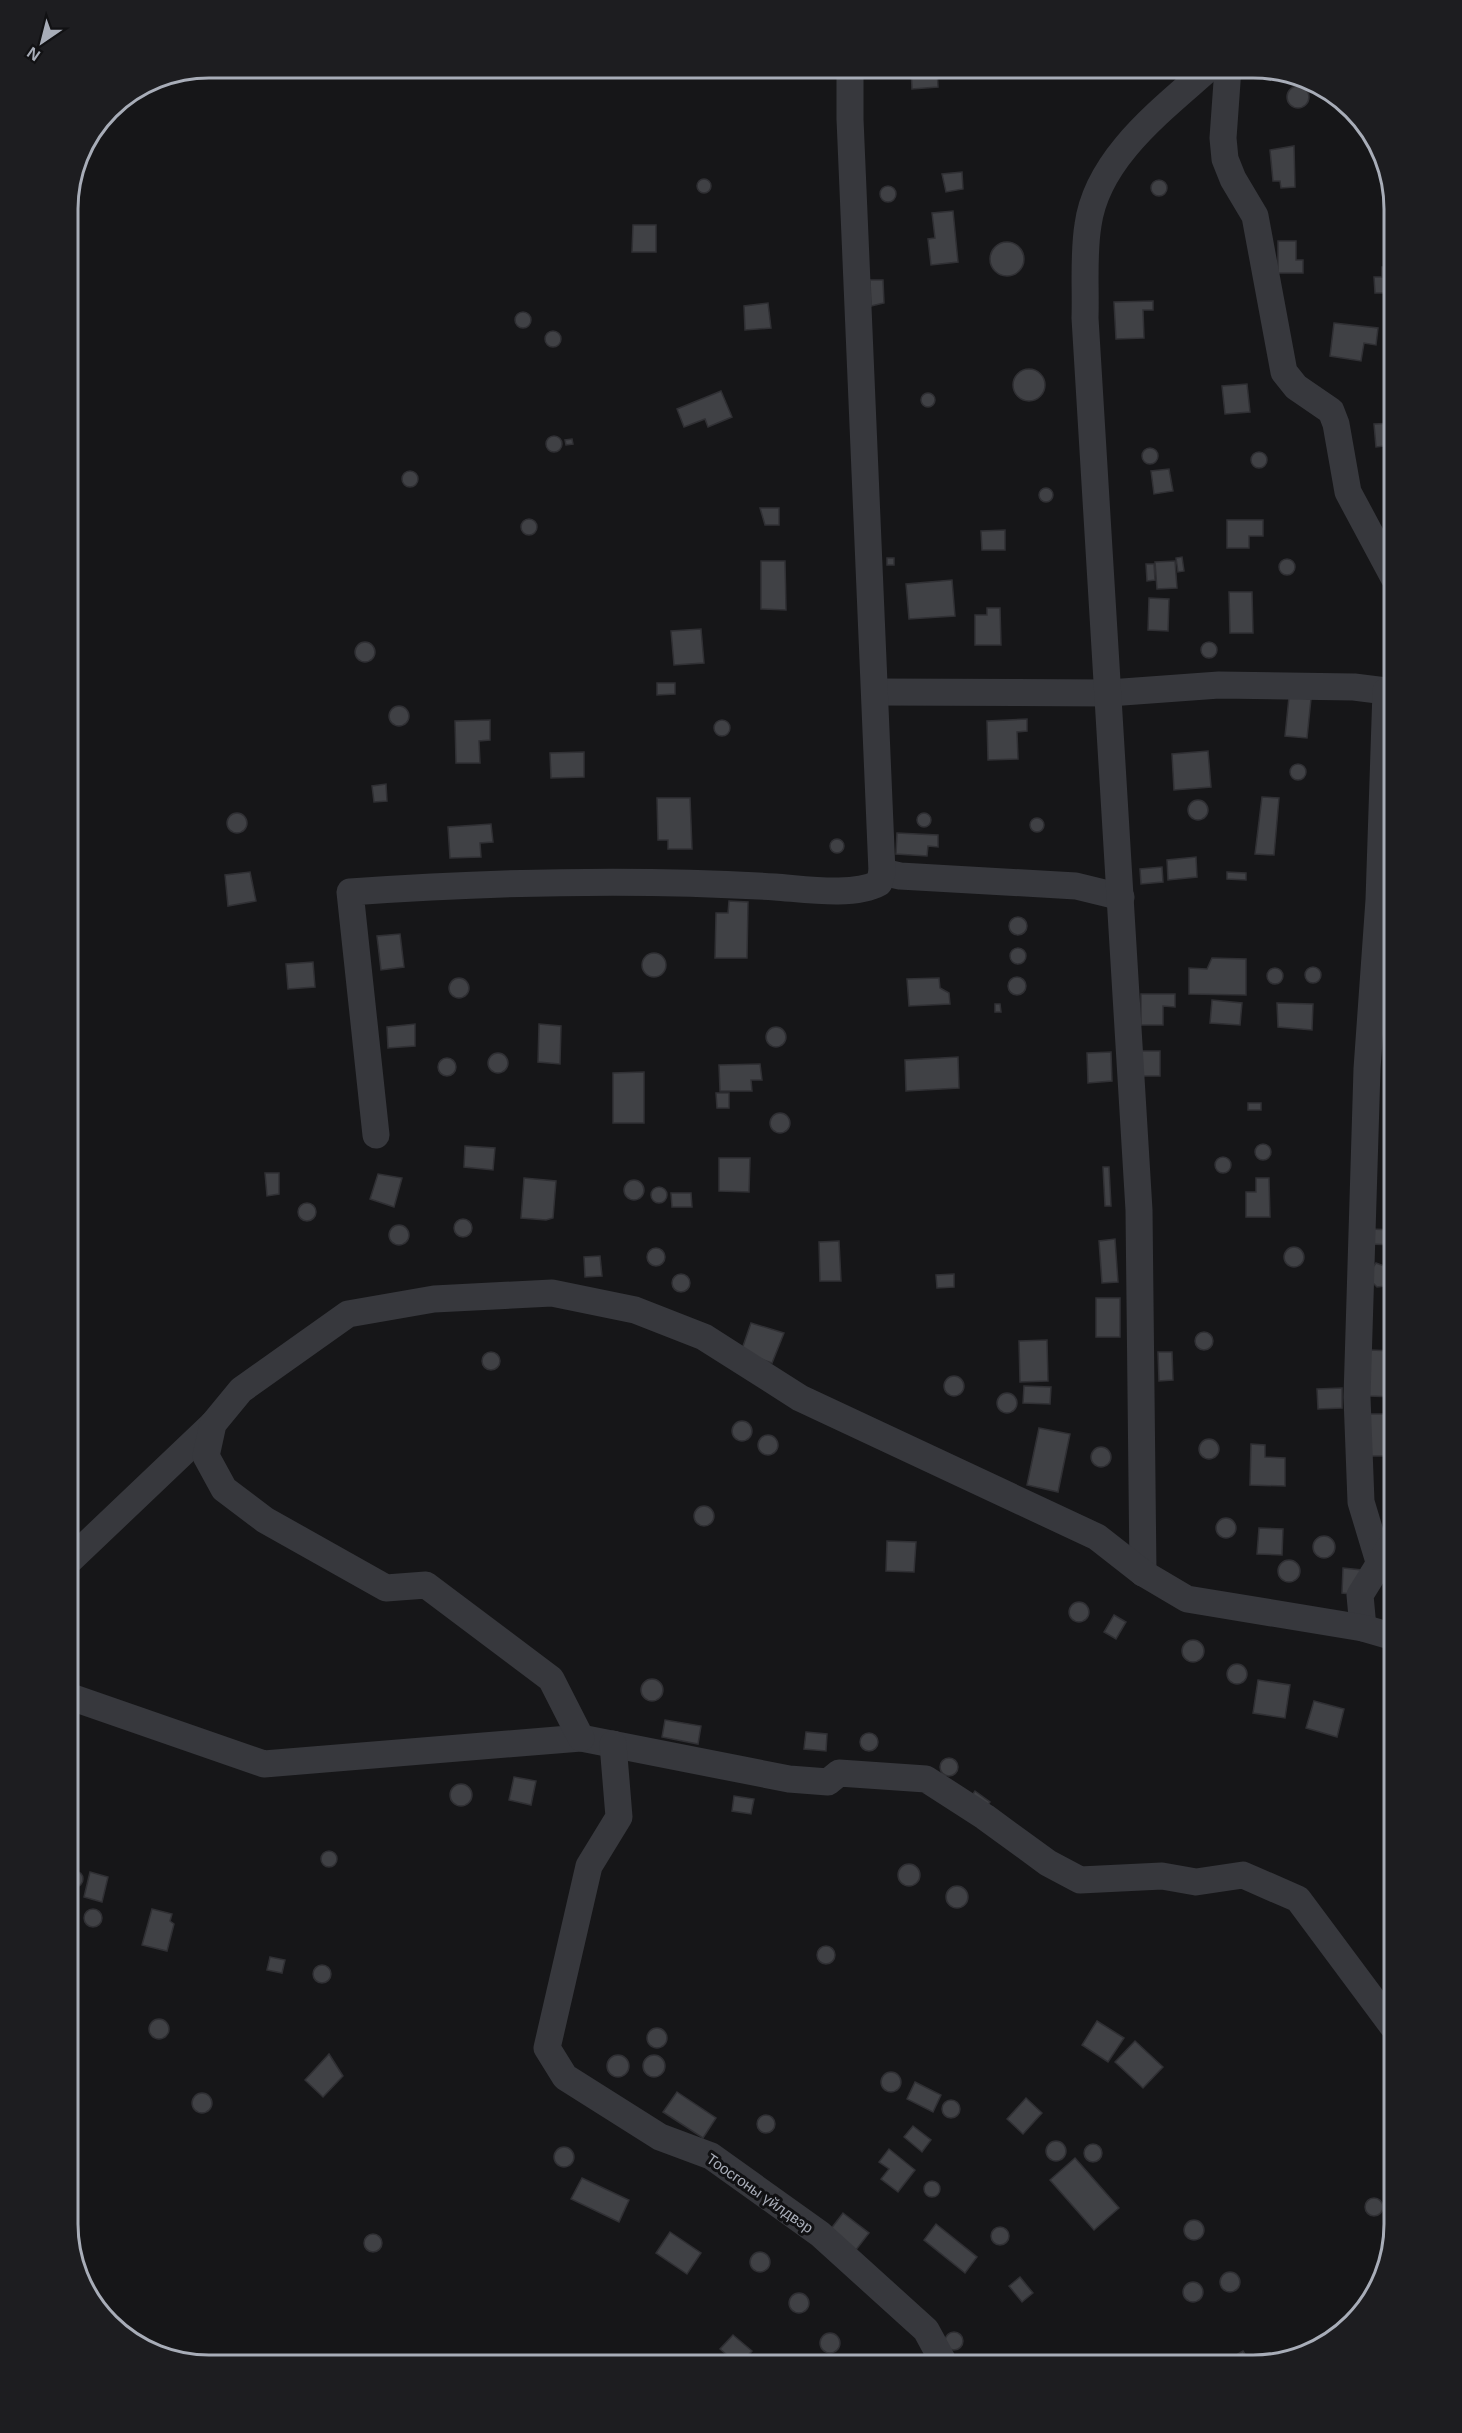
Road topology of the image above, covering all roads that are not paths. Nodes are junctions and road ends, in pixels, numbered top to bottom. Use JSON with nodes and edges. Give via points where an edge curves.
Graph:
{"nodes":[{"id":1,"x":850,"y":78,"type":"edge"},
{"id":2,"x":1197,"y":78,"type":"edge"},
{"id":3,"x":1227,"y":78,"type":"edge"},
{"id":4,"x":1384,"y":558,"type":"edge"},
{"id":5,"x":1384,"y":690,"type":"edge"},
{"id":6,"x":875,"y":692,"type":"junction"},
{"id":7,"x":1109,"y":693,"type":"junction"},
{"id":8,"x":1384,"y":805,"type":"edge"},
{"id":9,"x":882,"y":872,"type":"junction"},
{"id":10,"x":1121,"y":897,"type":"junction"},
{"id":11,"x":376,"y":1135,"type":"dead end"},
{"id":12,"x":213,"y":1424,"type":"junction"},
{"id":13,"x":78,"y":1552,"type":"edge"},
{"id":14,"x":1384,"y":1558,"type":"edge"},
{"id":15,"x":1380,"y":1564,"type":"junction"},
{"id":16,"x":1143,"y":1573,"type":"junction"},
{"id":17,"x":1363,"y":1628,"type":"junction"},
{"id":18,"x":1384,"y":1634,"type":"edge"},
{"id":19,"x":78,"y":1699,"type":"edge"},
{"id":20,"x":581,"y":1738,"type":"junction"},
{"id":21,"x":613,"y":1744,"type":"junction"},
{"id":22,"x":1384,"y":2013,"type":"edge"},
{"id":23,"x":940,"y":2355,"type":"edge"}],
"edges":[{"from":1,"to":6,"type":"street"},
{"from":2,"to":7,"type":"street","via":[[1156,114],[1111,168],[1094,199],[1088,226],[1085,318]]},
{"from":3,"to":4,"type":"street","via":[[1225,159],[1255,216],[1284,372],[1296,387],[1331,411],[1348,492]]},
{"from":5,"to":7,"type":"street","via":[[1219,685]]},
{"from":6,"to":7,"type":"street"},
{"from":6,"to":9,"type":"street"},
{"from":7,"to":10,"type":"street"},
{"from":8,"to":15,"type":"street","via":[[1367,1069],[1357,1397],[1360,1502]]},
{"from":9,"to":10,"type":"street","via":[[1076,886]]},
{"from":9,"to":11,"type":"street","via":[[879,883],[859,889],[626,880],[464,884],[350,892]]},
{"from":10,"to":16,"type":"street","via":[[1139,1210]]},
{"from":12,"to":13,"type":"street"},
{"from":12,"to":16,"type":"street","via":[[241,1390],[348,1314],[434,1299],[552,1293],[635,1310],[704,1337],[800,1398],[1097,1537]]},
{"from":12,"to":20,"type":"street","via":[[206,1456],[224,1489],[265,1520],[386,1588],[426,1585],[551,1679]]},
{"from":14,"to":15,"type":"street"},
{"from":15,"to":17,"type":"street","via":[[1360,1595]]},
{"from":16,"to":17,"type":"street","via":[[1187,1599]]},
{"from":17,"to":18,"type":"street"},
{"from":19,"to":20,"type":"street","via":[[264,1764]]},
{"from":20,"to":21,"type":"street"},
{"from":21,"to":22,"type":"street","via":[[789,1779],[828,1782],[839,1773],[926,1779],[1048,1863],[1080,1880],[1162,1876],[1196,1882],[1243,1875],[1298,1899]]},
{"from":21,"to":23,"type":"street","name":"Тоосгоны үйлдвэр","via":[[619,1816],[589,1866],[547,2048],[565,2077],[660,2137],[711,2156],[820,2234],[926,2330]]}]}
